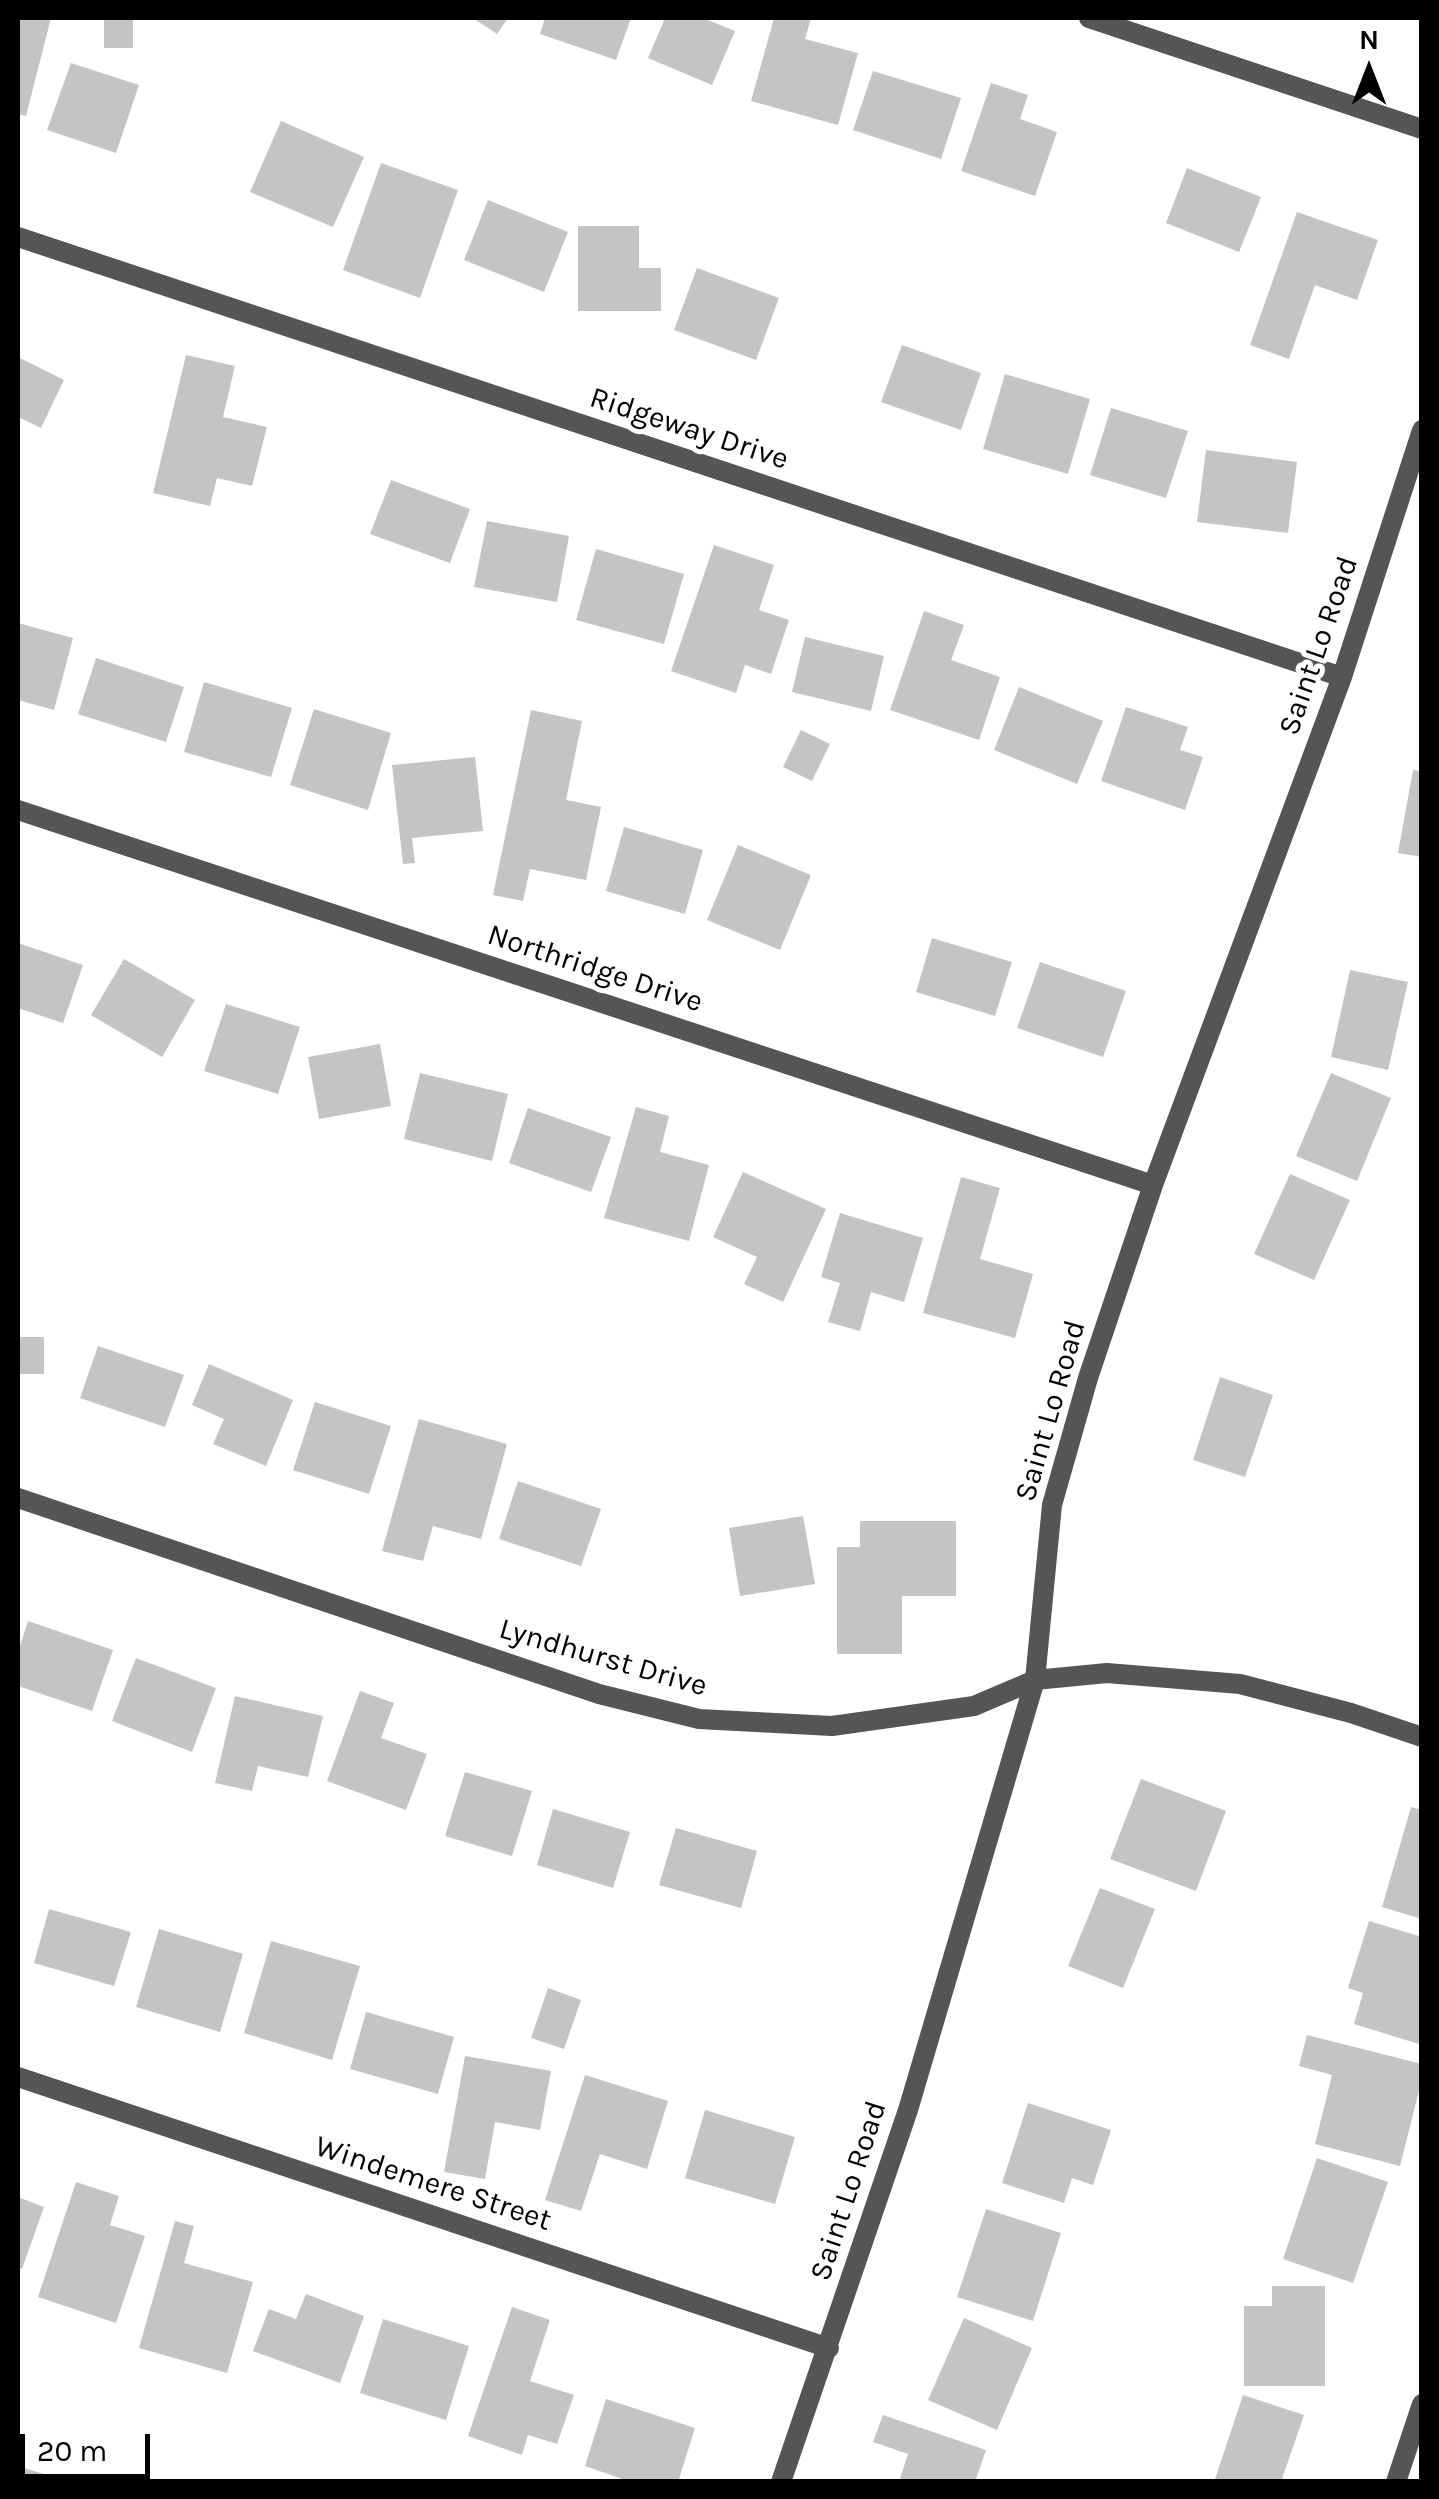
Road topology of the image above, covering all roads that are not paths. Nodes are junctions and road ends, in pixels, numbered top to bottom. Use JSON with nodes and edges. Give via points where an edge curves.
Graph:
{"nodes":[{"id":1,"x":1089,"y":18,"type":"edge"},
{"id":2,"x":1422,"y":129,"type":"edge"},
{"id":3,"x":18,"y":236,"type":"edge"},
{"id":4,"x":1422,"y":430,"type":"edge"},
{"id":5,"x":1342,"y":678,"type":"junction"},
{"id":6,"x":18,"y":810,"type":"edge"},
{"id":7,"x":1153,"y":1185,"type":"junction"},
{"id":8,"x":18,"y":1498,"type":"edge"},
{"id":9,"x":1036,"y":1680,"type":"junction"},
{"id":10,"x":1422,"y":1737,"type":"edge"},
{"id":11,"x":18,"y":2078,"type":"edge"},
{"id":12,"x":829,"y":2348,"type":"junction"},
{"id":13,"x":1422,"y":2404,"type":"edge"},
{"id":14,"x":781,"y":2482,"type":"edge"},
{"id":15,"x":1396,"y":2482,"type":"edge"}],
"edges":[{"from":1,"to":2,"type":"street"},
{"from":3,"to":5,"type":"street","name":"Ridgeway Drive"},
{"from":4,"to":5,"type":"street","name":"Saint Lo Road"},
{"from":5,"to":7,"type":"street","name":"Saint Lo Road"},
{"from":6,"to":7,"type":"street","name":"Northridge Drive"},
{"from":7,"to":9,"type":"street","name":"Saint Lo Road","via":[[1052,1505]]},
{"from":8,"to":9,"type":"street","name":"Lyndhurst Drive","via":[[599,1694],[699,1719],[832,1726],[974,1706]]},
{"from":9,"to":10,"type":"street","name":"Lyndhurst Drive","via":[[1107,1673],[1240,1684]]},
{"from":9,"to":12,"type":"street","name":"Saint Lo Road"},
{"from":11,"to":12,"type":"street","name":"Windemere Street"},
{"from":12,"to":14,"type":"street","name":"Saint Lo Road"},
{"from":13,"to":15,"type":"street"}]}
